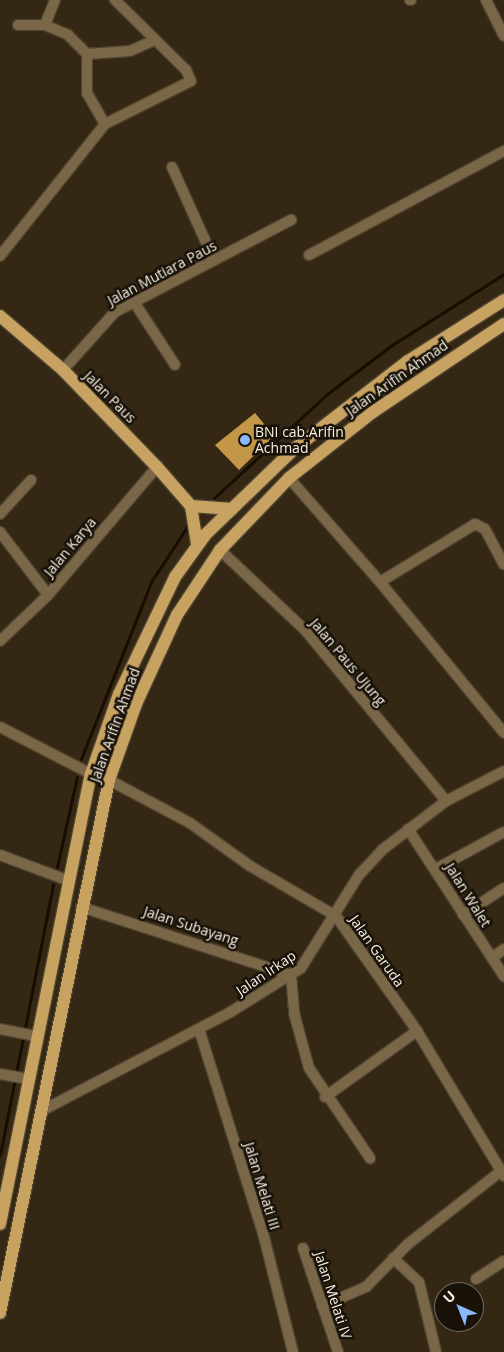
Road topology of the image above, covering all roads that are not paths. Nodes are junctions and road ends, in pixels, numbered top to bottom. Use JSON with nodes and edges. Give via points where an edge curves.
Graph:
{"nodes":[{"id":1,"x":55,"y":0,"type":"edge"},
{"id":2,"x":114,"y":0,"type":"edge"},
{"id":3,"x":486,"y":0,"type":"edge"},
{"id":4,"x":45,"y":25,"type":"junction"},
{"id":5,"x":18,"y":26,"type":"dead end"},
{"id":6,"x":504,"y":36,"type":"edge"},
{"id":7,"x":154,"y":40,"type":"junction"},
{"id":8,"x":87,"y":54,"type":"junction"},
{"id":9,"x":105,"y":124,"type":"junction"},
{"id":10,"x":504,"y":151,"type":"edge"},
{"id":11,"x":172,"y":167,"type":"dead end"},
{"id":12,"x":291,"y":220,"type":"dead end"},
{"id":13,"x":309,"y":255,"type":"dead end"},
{"id":14,"x":0,"y":256,"type":"edge"},
{"id":15,"x":214,"y":260,"type":"junction"},
{"id":16,"x":504,"y":300,"type":"edge"},
{"id":17,"x":134,"y":302,"type":"junction"},
{"id":18,"x":0,"y":316,"type":"edge"},
{"id":19,"x":504,"y":324,"type":"edge"},
{"id":20,"x":454,"y":331,"type":"junction"},
{"id":21,"x":465,"y":349,"type":"junction"},
{"id":22,"x":175,"y":365,"type":"dead end"},
{"id":23,"x":62,"y":370,"type":"junction"},
{"id":24,"x":157,"y":466,"type":"junction"},
{"id":25,"x":289,"y":478,"type":"junction"},
{"id":26,"x":31,"y":480,"type":"dead end"},
{"id":27,"x":190,"y":506,"type":"junction"},
{"id":28,"x":232,"y":509,"type":"junction"},
{"id":29,"x":0,"y":514,"type":"edge"},
{"id":30,"x":0,"y":532,"type":"edge"},
{"id":31,"x":198,"y":544,"type":"junction"},
{"id":32,"x":220,"y":550,"type":"junction"},
{"id":33,"x":504,"y":564,"type":"edge"},
{"id":34,"x":380,"y":582,"type":"junction"},
{"id":35,"x":48,"y":595,"type":"junction"},
{"id":36,"x":0,"y":641,"type":"edge"},
{"id":37,"x":0,"y":727,"type":"edge"},
{"id":38,"x":504,"y":733,"type":"edge"},
{"id":39,"x":504,"y":771,"type":"edge"},
{"id":40,"x":91,"y":774,"type":"junction"},
{"id":41,"x":109,"y":780,"type":"junction"},
{"id":42,"x":446,"y":801,"type":"junction"},
{"id":43,"x":408,"y":829,"type":"junction"},
{"id":44,"x":504,"y":832,"type":"edge"},
{"id":45,"x":0,"y":855,"type":"edge"},
{"id":46,"x":436,"y":869,"type":"junction"},
{"id":47,"x":67,"y":880,"type":"junction"},
{"id":48,"x":504,"y":888,"type":"edge"},
{"id":49,"x":81,"y":907,"type":"junction"},
{"id":50,"x":464,"y":915,"type":"junction"},
{"id":51,"x":336,"y":916,"type":"junction"},
{"id":52,"x":504,"y":948,"type":"edge"},
{"id":53,"x":492,"y":958,"type":"junction"},
{"id":54,"x":291,"y":975,"type":"junction"},
{"id":55,"x":504,"y":976,"type":"edge"},
{"id":56,"x":0,"y":1029,"type":"edge"},
{"id":57,"x":199,"y":1029,"type":"junction"},
{"id":58,"x":417,"y":1031,"type":"junction"},
{"id":59,"x":28,"y":1034,"type":"junction"},
{"id":60,"x":0,"y":1074,"type":"edge"},
{"id":61,"x":20,"y":1077,"type":"junction"},
{"id":62,"x":326,"y":1097,"type":"junction"},
{"id":63,"x":45,"y":1109,"type":"junction"},
{"id":64,"x":18,"y":1143,"type":"junction"},
{"id":65,"x":35,"y":1146,"type":"junction"},
{"id":66,"x":370,"y":1158,"type":"dead end"},
{"id":67,"x":503,"y":1174,"type":"edge"},
{"id":68,"x":2,"y":1201,"type":"edge"},
{"id":69,"x":0,"y":1224,"type":"edge"},
{"id":70,"x":303,"y":1248,"type":"dead end"},
{"id":71,"x":393,"y":1258,"type":"junction"},
{"id":72,"x":504,"y":1261,"type":"edge"},
{"id":73,"x":476,"y":1279,"type":"dead end"},
{"id":74,"x":322,"y":1306,"type":"junction"},
{"id":75,"x":0,"y":1313,"type":"edge"},
{"id":76,"x":293,"y":1352,"type":"edge"},
{"id":77,"x":338,"y":1352,"type":"edge"},
{"id":78,"x":436,"y":1352,"type":"edge"}],
"edges":[{"from":1,"to":4,"type":"street"},
{"from":2,"to":7,"type":"street"},
{"from":3,"to":6,"type":"street"},
{"from":4,"to":5,"type":"street"},
{"from":4,"to":8,"type":"street","via":[[68,35]]},
{"from":7,"to":8,"type":"street","via":[[130,51]]},
{"from":7,"to":9,"type":"street","via":[[186,70],[190,83]]},
{"from":8,"to":9,"type":"street","via":[[88,92]]},
{"from":9,"to":14,"type":"street"},
{"from":10,"to":13,"type":"street"},
{"from":11,"to":15,"type":"street"},
{"from":12,"to":15,"type":"street","name":"Jalan Mutiara Paus"},
{"from":15,"to":17,"type":"street","name":"Jalan Mutiara Paus"},
{"from":16,"to":20,"type":"main road","name":"Jalan Arifin Ahmad"},
{"from":17,"to":22,"type":"street"},
{"from":17,"to":23,"type":"street","name":"Jalan Mutiara Paus","via":[[107,318]]},
{"from":18,"to":23,"type":"main road","name":"Jalan Paus"},
{"from":19,"to":21,"type":"main road","name":"Jalan Arifin Ahmad"},
{"from":20,"to":21,"type":"main road"},
{"from":20,"to":28,"type":"main road","name":"Jalan Arifin Ahmad","via":[[335,415]]},
{"from":21,"to":25,"type":"main road","name":"Jalan Arifin Ahmad","via":[[372,412]]},
{"from":23,"to":24,"type":"main road","name":"Jalan Paus"},
{"from":24,"to":27,"type":"main road","name":"Jalan Paus"},
{"from":24,"to":35,"type":"street","name":"Jalan Karya"},
{"from":25,"to":32,"type":"main road","name":"Jalan Arifin Ahmad"},
{"from":25,"to":34,"type":"street","via":[[370,576]]},
{"from":26,"to":29,"type":"street"},
{"from":27,"to":28,"type":"main road"},
{"from":27,"to":31,"type":"main road","name":"Jalan Paus"},
{"from":28,"to":31,"type":"main road","name":"Jalan Arifin Ahmad"},
{"from":30,"to":35,"type":"street"},
{"from":31,"to":40,"type":"main road","name":"Jalan Arifin Ahmad","via":[[175,577],[134,660]]},
{"from":32,"to":41,"type":"main road","name":"Jalan Arifin Ahmad","via":[[177,615],[136,704]]},
{"from":32,"to":42,"type":"street","name":"Jalan Paus Ujung","via":[[306,631]]},
{"from":33,"to":34,"type":"street","via":[[485,529],[475,524]]},
{"from":34,"to":38,"type":"street"},
{"from":35,"to":36,"type":"street","name":"Jalan Karya"},
{"from":37,"to":40,"type":"street"},
{"from":39,"to":42,"type":"street","name":"Jalan Irkap"},
{"from":40,"to":47,"type":"main road","name":"Jalan Arifin Ahmad"},
{"from":41,"to":49,"type":"main road","name":"Jalan Arifin Ahmad"},
{"from":41,"to":51,"type":"street","name":"Jalan Garuda","via":[[190,823],[250,866]]},
{"from":42,"to":43,"type":"street","name":"Jalan Irkap"},
{"from":43,"to":46,"type":"street","name":"Jalan Walet"},
{"from":43,"to":51,"type":"street","name":"Jalan Irkap","via":[[370,862]]},
{"from":44,"to":46,"type":"street"},
{"from":45,"to":47,"type":"street"},
{"from":46,"to":50,"type":"street","name":"Jalan Walet"},
{"from":47,"to":59,"type":"main road","name":"Jalan Arifin Ahmad"},
{"from":48,"to":50,"type":"street"},
{"from":49,"to":54,"type":"street","name":"Jalan Subayang"},
{"from":49,"to":63,"type":"main road","name":"Jalan Arifin Ahmad"},
{"from":50,"to":53,"type":"street","name":"Jalan Walet"},
{"from":51,"to":54,"type":"street","name":"Jalan Irkap","via":[[307,962]]},
{"from":51,"to":58,"type":"street","name":"Jalan Garuda"},
{"from":52,"to":53,"type":"street"},
{"from":53,"to":55,"type":"street","name":"Jalan Walet"},
{"from":54,"to":57,"type":"street","name":"Jalan Irkap"},
{"from":54,"to":62,"type":"street","via":[[299,1038]]},
{"from":56,"to":59,"type":"street"},
{"from":57,"to":63,"type":"street","name":"Jalan Irkap"},
{"from":57,"to":76,"type":"street","name":"Jalan Melati III","via":[[265,1242]]},
{"from":58,"to":62,"type":"street"},
{"from":58,"to":67,"type":"street","name":"Jalan Garuda"},
{"from":59,"to":61,"type":"main road","name":"Jalan Arifin Ahmad"},
{"from":60,"to":61,"type":"street"},
{"from":61,"to":64,"type":"main road","name":"Jalan Arifin Ahmad"},
{"from":62,"to":66,"type":"street"},
{"from":63,"to":65,"type":"main road","name":"Jalan Arifin Ahmad"},
{"from":64,"to":65,"type":"main road"},
{"from":64,"to":68,"type":"main road","name":"Jalan Arifin Ahmad"},
{"from":65,"to":75,"type":"main road","name":"Jalan Arifin Ahmad"},
{"from":67,"to":71,"type":"street"},
{"from":68,"to":69,"type":"main road","name":"Jalan Arifin Ahmad"},
{"from":70,"to":74,"type":"street","name":"Jalan Melati IV"},
{"from":71,"to":74,"type":"street","via":[[366,1287]]},
{"from":71,"to":78,"type":"street","via":[[419,1282]]},
{"from":72,"to":73,"type":"street"},
{"from":74,"to":77,"type":"street","name":"Jalan Melati IV"}]}
